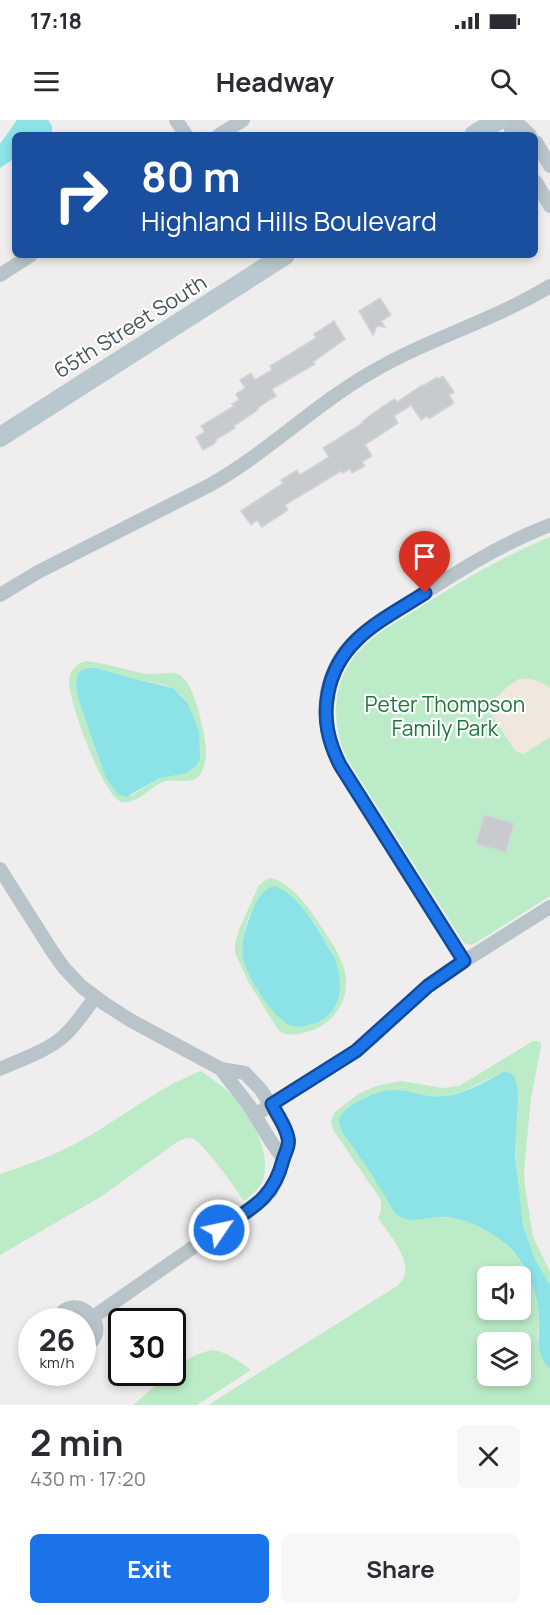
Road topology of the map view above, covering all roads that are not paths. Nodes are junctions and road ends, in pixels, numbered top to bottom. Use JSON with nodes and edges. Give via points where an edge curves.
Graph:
{"nodes":[{"id":1,"x":243,"y":120,"type":"edge"},
{"id":2,"x":498,"y":120,"type":"edge"},
{"id":3,"x":514,"y":120,"type":"edge"},
{"id":4,"x":224,"y":132,"type":"edge"},
{"id":5,"x":479,"y":132,"type":"edge"},
{"id":6,"x":527,"y":132,"type":"edge"},
{"id":7,"x":538,"y":145,"type":"edge"},
{"id":8,"x":550,"y":166,"type":"edge"},
{"id":9,"x":538,"y":185,"type":"edge"},
{"id":10,"x":550,"y":206,"type":"edge"},
{"id":11,"x":26,"y":258,"type":"edge"},
{"id":12,"x":280,"y":258,"type":"edge"},
{"id":13,"x":0,"y":275,"type":"edge"},
{"id":14,"x":550,"y":286,"type":"edge"},
{"id":15,"x":0,"y":437,"type":"edge"},
{"id":16,"x":550,"y":525,"type":"edge"},
{"id":17,"x":0,"y":595,"type":"edge"},
{"id":18,"x":0,"y":869,"type":"edge"},
{"id":19,"x":550,"y":907,"type":"edge"},
{"id":20,"x":464,"y":961,"type":"junction"},
{"id":21,"x":96,"y":997,"type":"junction"},
{"id":22,"x":0,"y":1069,"type":"edge"},
{"id":23,"x":221,"y":1069,"type":"junction"},
{"id":24,"x":272,"y":1104,"type":"junction"},
{"id":25,"x":255,"y":1115,"type":"junction"},
{"id":26,"x":284,"y":1159,"type":"junction"},
{"id":27,"x":96,"y":1315,"type":"edge"}],
"edges":[{"from":1,"to":4,"type":"street"},
{"from":2,"to":5,"type":"street"},
{"from":3,"to":6,"type":"street"},
{"from":7,"to":8,"type":"street"},
{"from":9,"to":10,"type":"street"},
{"from":11,"to":13,"type":"street"},
{"from":12,"to":15,"type":"street","name":"65th Street South"},
{"from":14,"to":17,"type":"street","via":[[371,372],[232,472]]},
{"from":16,"to":20,"type":"street","via":[[482,558],[364,633],[343,654],[329,686],[326,723],[335,755]]},
{"from":18,"to":21,"type":"street","via":[[58,960]]},
{"from":19,"to":20,"type":"street"},
{"from":20,"to":24,"type":"street","via":[[428,986],[356,1051]]},
{"from":21,"to":22,"type":"street","via":[[60,1039]]},
{"from":21,"to":23,"type":"street"},
{"from":23,"to":24,"type":"street","via":[[245,1073]]},
{"from":23,"to":25,"type":"street"},
{"from":24,"to":25,"type":"street"},
{"from":24,"to":26,"type":"street","via":[[289,1141]]},
{"from":25,"to":26,"type":"street"},
{"from":26,"to":27,"type":"street","via":[[274,1186],[260,1202]]}]}
